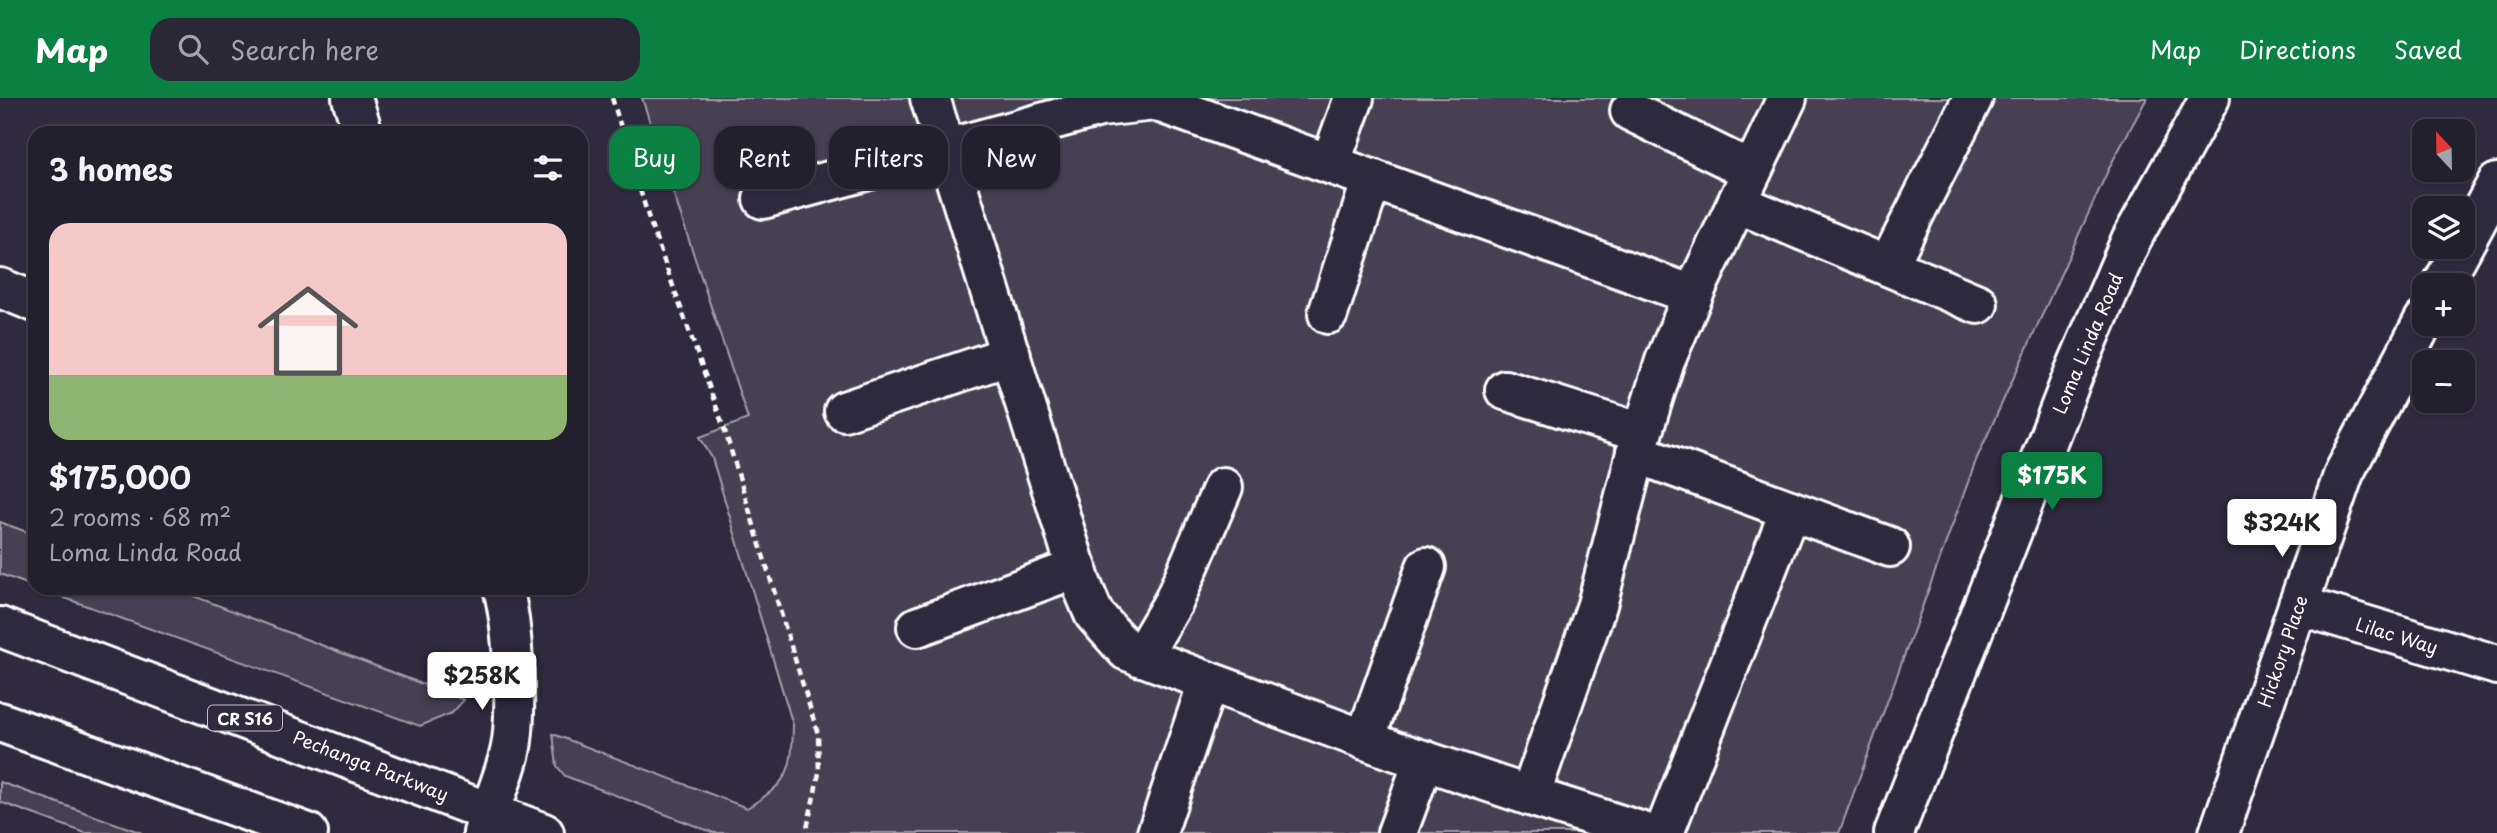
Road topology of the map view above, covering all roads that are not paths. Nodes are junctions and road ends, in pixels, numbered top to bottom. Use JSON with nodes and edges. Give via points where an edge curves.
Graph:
{"nodes":[{"id":1,"x":352,"y":98,"type":"edge"},
{"id":2,"x":930,"y":98,"type":"edge"},
{"id":3,"x":1354,"y":98,"type":"edge"},
{"id":4,"x":1787,"y":98,"type":"edge"},
{"id":5,"x":1973,"y":98,"type":"edge"},
{"id":6,"x":2210,"y":98,"type":"edge"},
{"id":7,"x":1630,"y":111,"type":"dead end"},
{"id":8,"x":361,"y":126,"type":"edge"},
{"id":9,"x":938,"y":126,"type":"edge"},
{"id":10,"x":948,"y":147,"type":"edge"},
{"id":11,"x":948,"y":157,"type":"edge"},
{"id":12,"x":1330,"y":164,"type":"junction"},
{"id":13,"x":1372,"y":179,"type":"junction"},
{"id":14,"x":829,"y":181,"type":"edge"},
{"id":15,"x":2497,"y":183,"type":"edge"},
{"id":16,"x":1745,"y":187,"type":"junction"},
{"id":17,"x":764,"y":199,"type":"dead end"},
{"id":18,"x":1888,"y":267,"type":"junction"},
{"id":19,"x":2448,"y":273,"type":"edge"},
{"id":20,"x":0,"y":288,"type":"edge"},
{"id":21,"x":1693,"y":295,"type":"junction"},
{"id":22,"x":28,"y":300,"type":"edge"},
{"id":23,"x":1978,"y":304,"type":"dead end"},
{"id":24,"x":1328,"y":314,"type":"dead end"},
{"id":25,"x":2416,"y":336,"type":"edge"},
{"id":26,"x":1011,"y":355,"type":"junction"},
{"id":27,"x":1505,"y":390,"type":"dead end"},
{"id":28,"x":844,"y":411,"type":"dead end"},
{"id":29,"x":1639,"y":443,"type":"junction"},
{"id":30,"x":1223,"y":487,"type":"dead end"},
{"id":31,"x":1790,"y":510,"type":"junction"},
{"id":32,"x":1890,"y":547,"type":"dead end"},
{"id":33,"x":1426,"y":567,"type":"dead end"},
{"id":34,"x":1077,"y":568,"type":"junction"},
{"id":35,"x":505,"y":595,"type":"edge"},
{"id":36,"x":2298,"y":605,"type":"junction"},
{"id":37,"x":0,"y":627,"type":"edge"},
{"id":38,"x":916,"y":627,"type":"dead end"},
{"id":39,"x":1141,"y":657,"type":"junction"},
{"id":40,"x":2497,"y":665,"type":"edge"},
{"id":41,"x":1208,"y":682,"type":"junction"},
{"id":42,"x":0,"y":722,"type":"edge"},
{"id":43,"x":1365,"y":740,"type":"junction"},
{"id":44,"x":1424,"y":760,"type":"junction"},
{"id":45,"x":1530,"y":796,"type":"junction"},
{"id":46,"x":487,"y":822,"type":"edge"},
{"id":47,"x":308,"y":833,"type":"edge"},
{"id":48,"x":544,"y":833,"type":"edge"},
{"id":49,"x":1157,"y":833,"type":"edge"},
{"id":50,"x":1397,"y":833,"type":"edge"},
{"id":51,"x":1646,"y":833,"type":"edge"},
{"id":52,"x":1664,"y":833,"type":"edge"},
{"id":53,"x":1894,"y":833,"type":"edge"},
{"id":54,"x":2219,"y":833,"type":"edge"}],
"edges":[{"from":1,"to":8,"type":"street"},
{"from":2,"to":9,"type":"street"},
{"from":3,"to":12,"type":"street"},
{"from":4,"to":16,"type":"street"},
{"from":5,"to":18,"type":"street"},
{"from":6,"to":53,"type":"street","name":"Loma Linda Road","via":[[2131,240],[2074,373]]},
{"from":7,"to":16,"type":"street"},
{"from":10,"to":12,"type":"street","via":[[1100,107],[1155,101]]},
{"from":11,"to":26,"type":"street"},
{"from":12,"to":13,"type":"street"},
{"from":13,"to":21,"type":"street"},
{"from":13,"to":24,"type":"street"},
{"from":14,"to":17,"type":"street"},
{"from":15,"to":19,"type":"street"},
{"from":16,"to":18,"type":"street"},
{"from":16,"to":21,"type":"street"},
{"from":18,"to":23,"type":"street"},
{"from":20,"to":22,"type":"street"},
{"from":21,"to":29,"type":"street","via":[[1665,361]]},
{"from":25,"to":36,"type":"street","name":"Hickory Place","via":[[2344,473]]},
{"from":26,"to":28,"type":"street"},
{"from":26,"to":34,"type":"street"},
{"from":27,"to":29,"type":"street"},
{"from":29,"to":31,"type":"street"},
{"from":29,"to":45,"type":"street","via":[[1597,606]]},
{"from":30,"to":39,"type":"street","via":[[1174,601]]},
{"from":31,"to":32,"type":"street"},
{"from":31,"to":52,"type":"street"},
{"from":33,"to":43,"type":"street"},
{"from":34,"to":38,"type":"street"},
{"from":34,"to":39,"type":"street","via":[[1094,614],[1127,651]]},
{"from":35,"to":46,"type":"street","via":[[513,677],[511,742]]},
{"from":36,"to":40,"type":"street","name":"Lilac Way"},
{"from":36,"to":54,"type":"street","name":"Hickory Place"},
{"from":37,"to":46,"type":"street","name":"Pechanga Parkway","number":"CR S16"},
{"from":39,"to":41,"type":"street"},
{"from":41,"to":43,"type":"street"},
{"from":41,"to":49,"type":"street"},
{"from":42,"to":47,"type":"street"},
{"from":43,"to":44,"type":"street"},
{"from":44,"to":45,"type":"street"},
{"from":44,"to":50,"type":"street"},
{"from":45,"to":51,"type":"street"},
{"from":46,"to":48,"type":"street","name":"Pechanga Parkway","number":"CR S16"}]}
